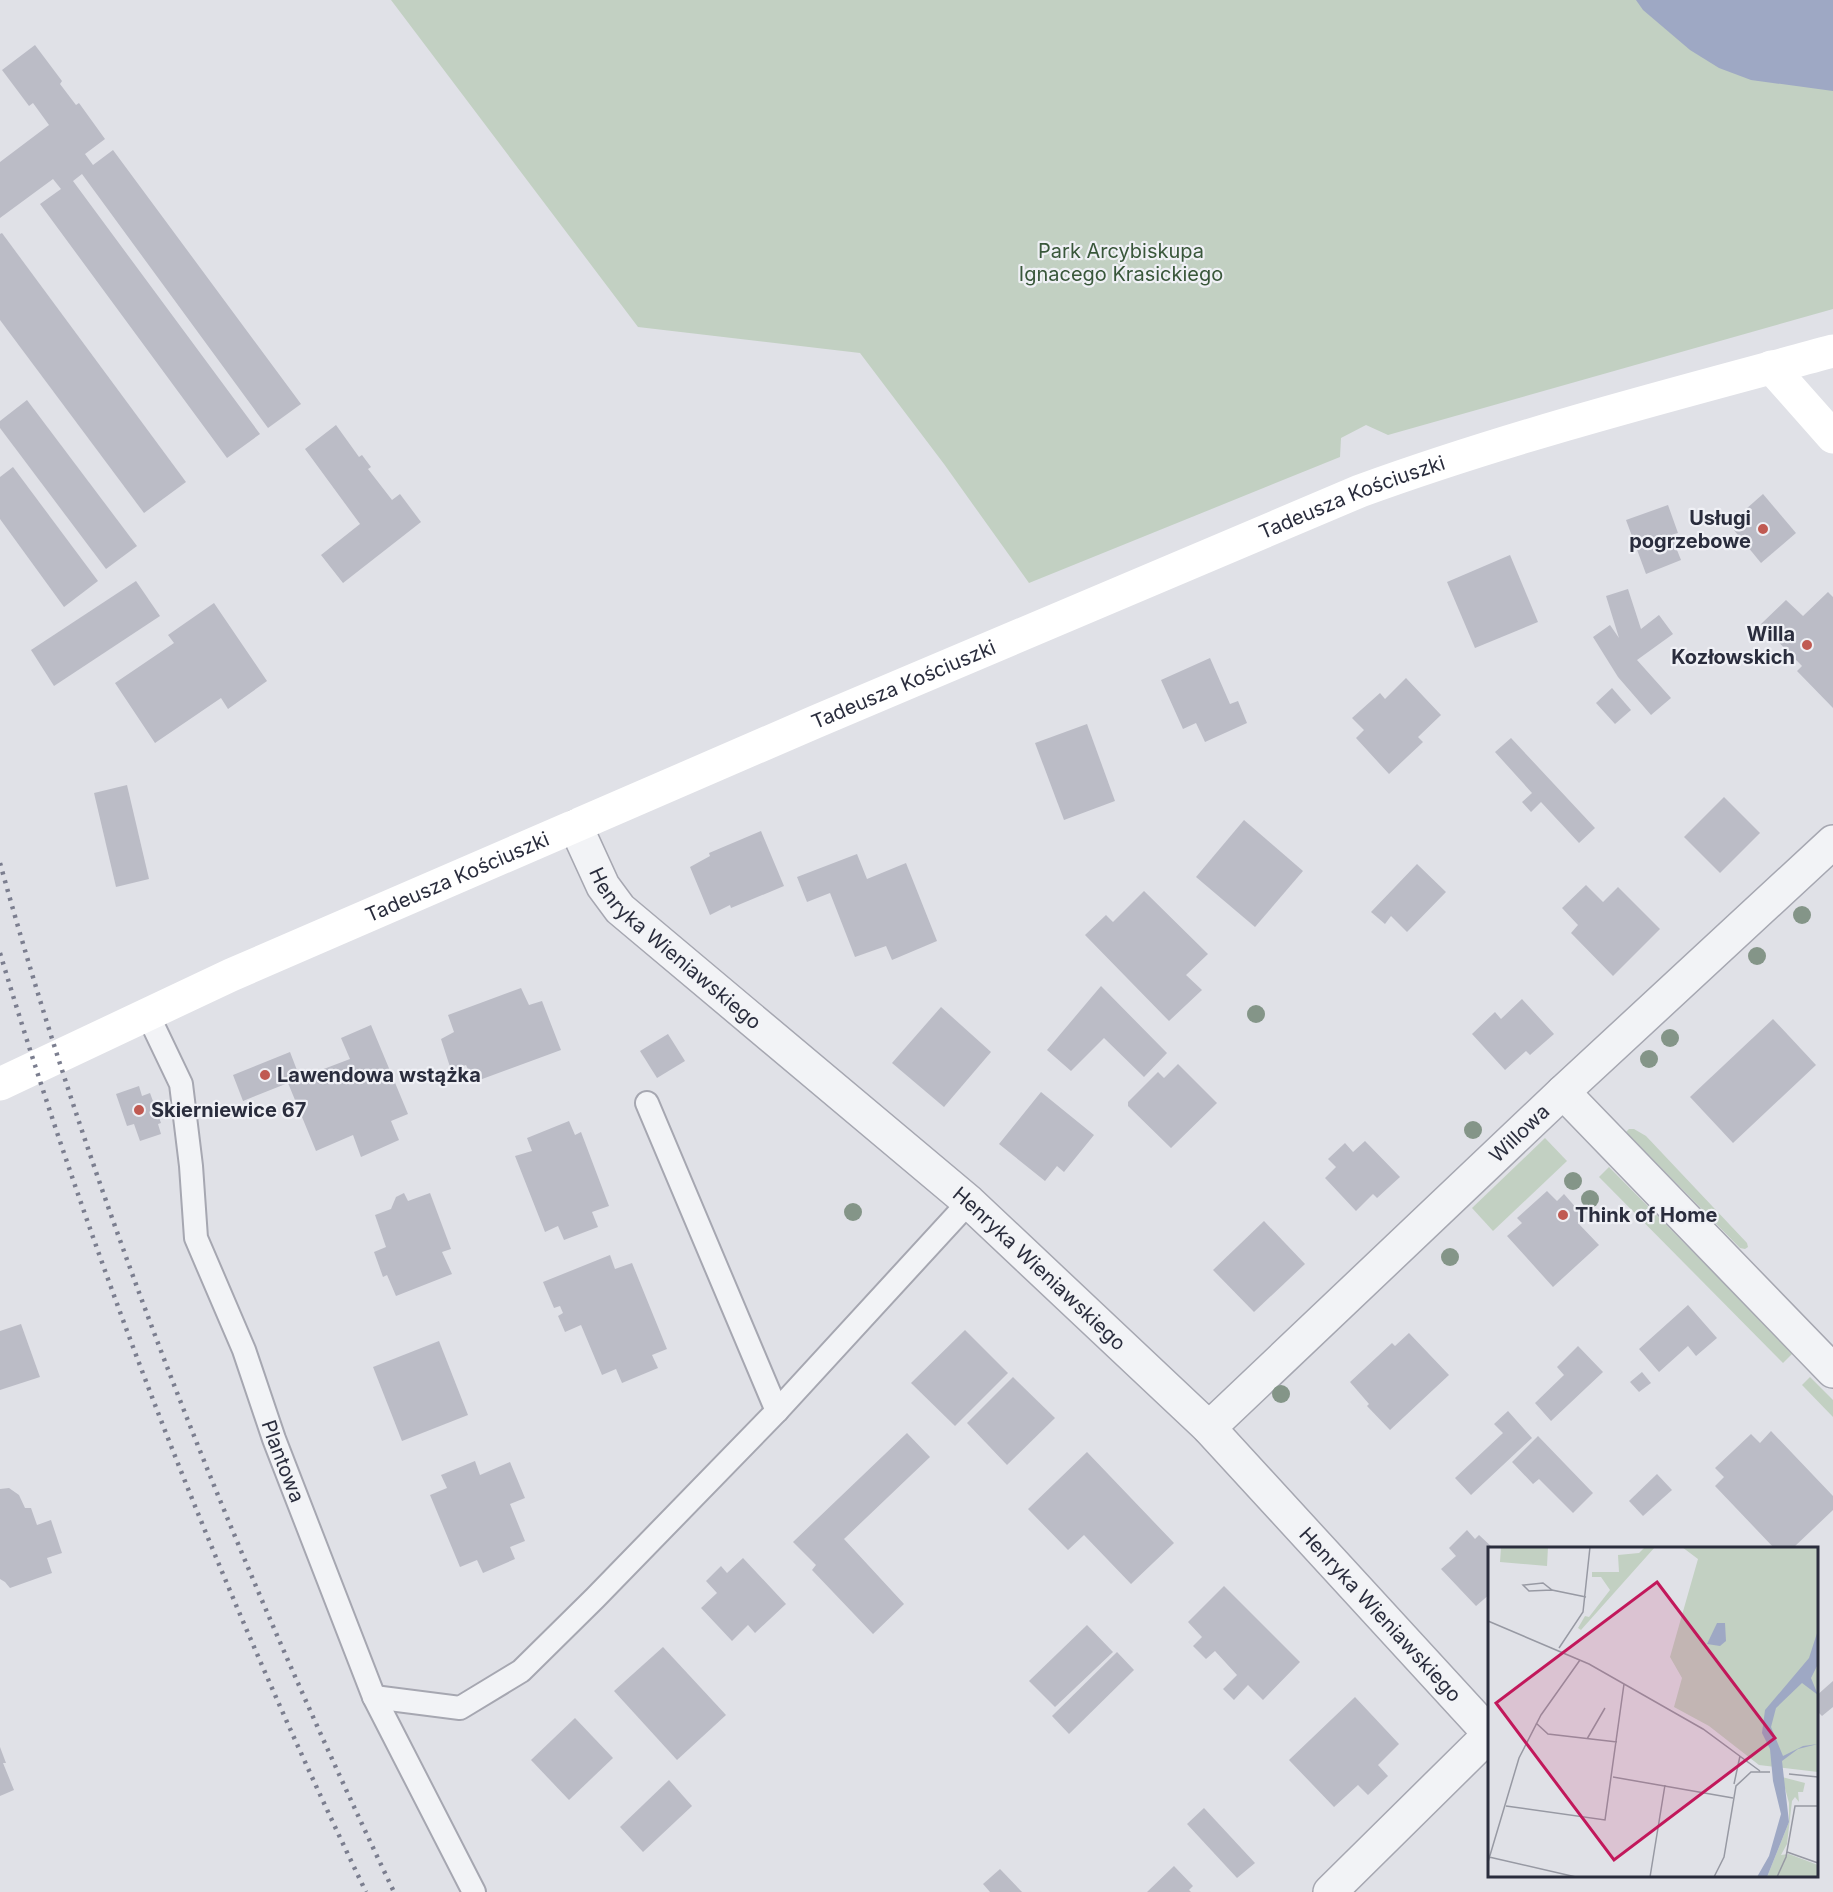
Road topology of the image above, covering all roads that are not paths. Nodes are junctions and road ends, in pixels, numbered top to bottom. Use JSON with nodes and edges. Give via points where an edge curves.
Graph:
{"nodes":[{"id":1,"x":1833,"y":351,"type":"edge"},
{"id":2,"x":1771,"y":367,"type":"junction"},
{"id":3,"x":1833,"y":436,"type":"edge"},
{"id":4,"x":576,"y":827,"type":"junction"},
{"id":5,"x":1833,"y":842,"type":"edge"},
{"id":6,"x":148,"y":1015,"type":"junction"},
{"id":7,"x":0,"y":1084,"type":"edge"},
{"id":8,"x":1563,"y":1092,"type":"junction"},
{"id":9,"x":647,"y":1103,"type":"dead end"},
{"id":10,"x":969,"y":1202,"type":"junction"},
{"id":11,"x":1833,"y":1371,"type":"edge"},
{"id":12,"x":777,"y":1411,"type":"junction"},
{"id":13,"x":1209,"y":1428,"type":"junction"},
{"id":14,"x":374,"y":1697,"type":"junction"},
{"id":15,"x":1488,"y":1732,"type":"edge"},
{"id":16,"x":1488,"y":1736,"type":"edge"},
{"id":17,"x":474,"y":1892,"type":"edge"},
{"id":18,"x":1330,"y":1892,"type":"edge"}],
"edges":[{"from":1,"to":2,"type":"street","name":"Tadeusza Kościuszki"},
{"from":2,"to":3,"type":"street"},
{"from":2,"to":4,"type":"street","name":"Tadeusza Kościuszki","via":[[1506,442],[1360,491]]},
{"from":4,"to":6,"type":"street","name":"Tadeusza Kościuszki","via":[[231,975]]},
{"from":4,"to":10,"type":"street","name":"Henryka Wieniawskiego","via":[[603,886],[620,909]]},
{"from":5,"to":8,"type":"street","name":"Willowa"},
{"from":6,"to":7,"type":"street","name":"Tadeusza Kościuszki"},
{"from":6,"to":14,"type":"lane","name":"Plantowa","via":[[181,1084],[196,1238],[244,1350],[274,1439]]},
{"from":8,"to":11,"type":"street"},
{"from":8,"to":13,"type":"street","name":"Willowa"},
{"from":9,"to":12,"type":"lane"},
{"from":10,"to":12,"type":"lane"},
{"from":10,"to":13,"type":"street","name":"Henryka Wieniawskiego"},
{"from":12,"to":14,"type":"lane","via":[[521,1671],[460,1708]]},
{"from":13,"to":15,"type":"street","name":"Henryka Wieniawskiego"},
{"from":14,"to":17,"type":"lane","name":"Plantowa"},
{"from":16,"to":18,"type":"street","name":"Henryka Wieniawskiego"}]}
